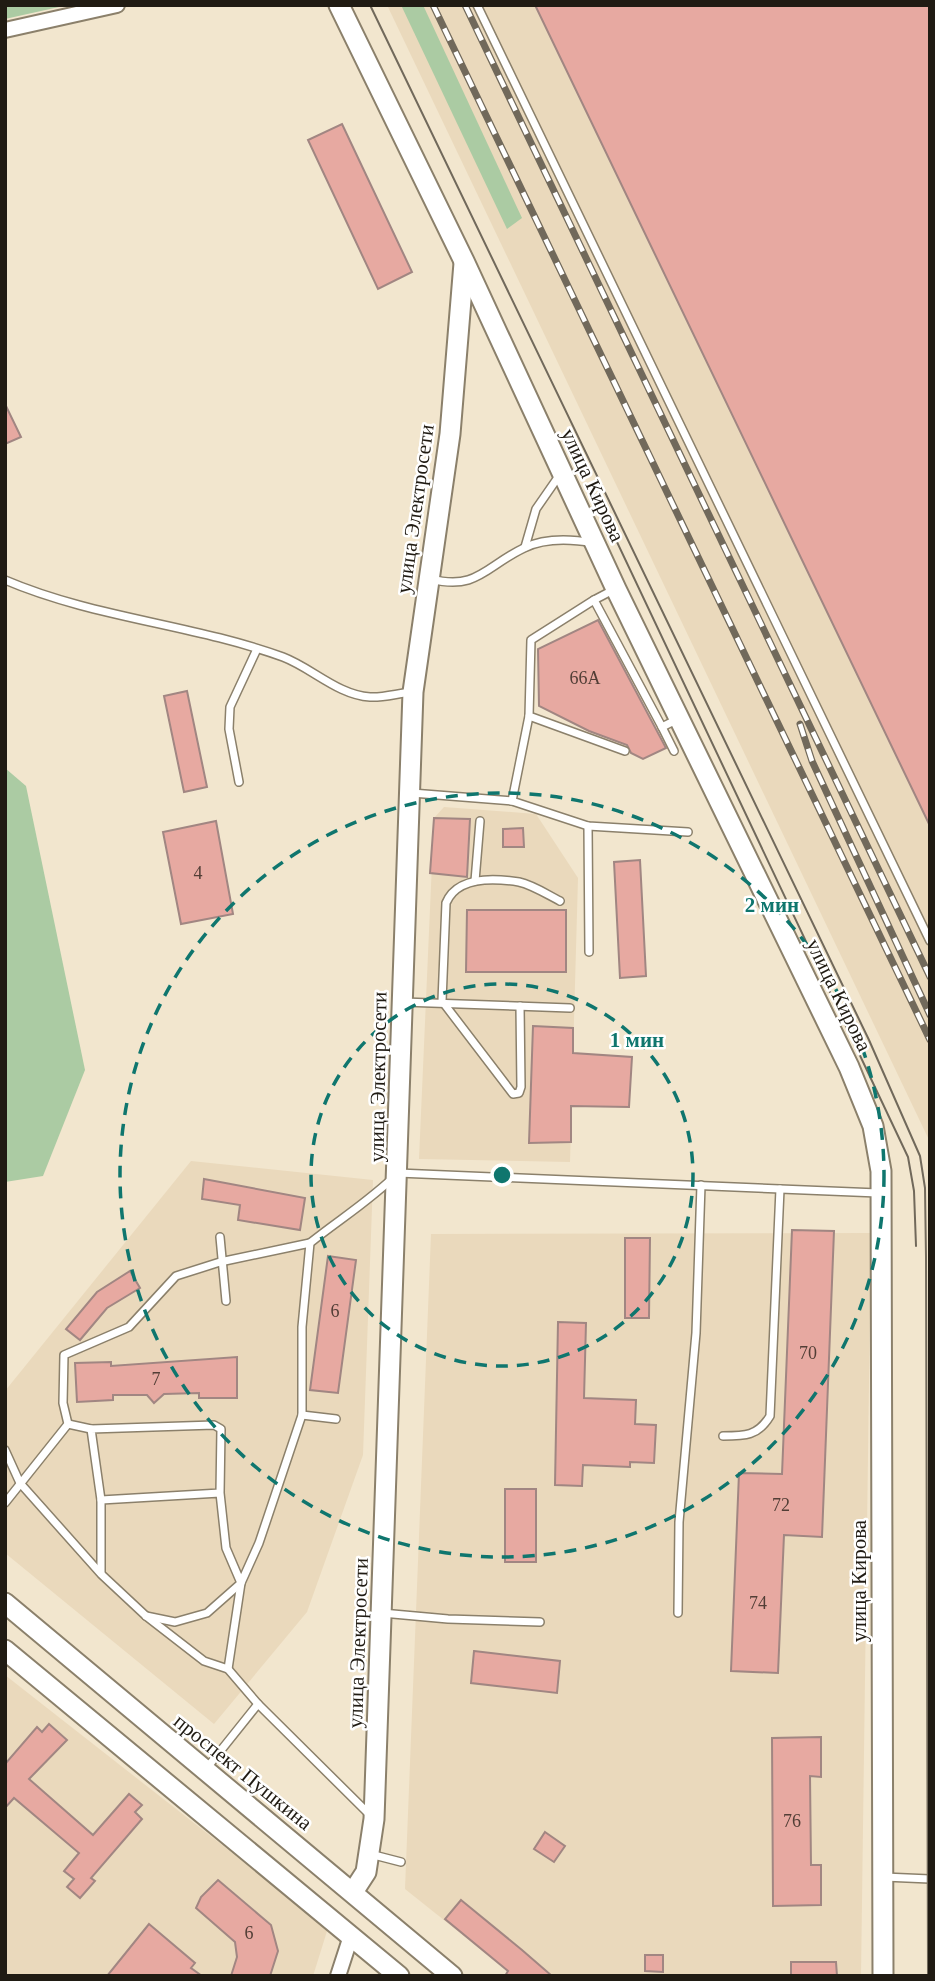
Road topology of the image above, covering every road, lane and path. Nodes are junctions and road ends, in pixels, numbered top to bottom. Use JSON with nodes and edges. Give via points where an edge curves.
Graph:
{"nodes":[{"id":1,"x":117,"y":5,"type":"edge"},
{"id":2,"x":339,"y":5,"type":"edge"},
{"id":3,"x":477,"y":5,"type":"edge"},
{"id":4,"x":5,"y":30,"type":"edge"},
{"id":5,"x":464,"y":261,"type":"junction"},
{"id":6,"x":562,"y":472,"type":"junction"},
{"id":7,"x":595,"y":544,"type":"junction"},
{"id":8,"x":525,"y":547,"type":"junction"},
{"id":9,"x":427,"y":578,"type":"junction"},
{"id":10,"x":5,"y":580,"type":"edge"},
{"id":11,"x":616,"y":589,"type":"junction"},
{"id":12,"x":594,"y":600,"type":"junction"},
{"id":13,"x":257,"y":649,"type":"junction"},
{"id":14,"x":413,"y":692,"type":"junction"},
{"id":15,"x":529,"y":716,"type":"junction"},
{"id":16,"x":671,"y":722,"type":"junction"},
{"id":17,"x":625,"y":751,"type":"dead end"},
{"id":18,"x":674,"y":751,"type":"dead end"},
{"id":19,"x":239,"y":782,"type":"dead end"},
{"id":20,"x":408,"y":793,"type":"junction"},
{"id":21,"x":512,"y":801,"type":"junction"},
{"id":22,"x":480,"y":821,"type":"dead end"},
{"id":23,"x":588,"y":826,"type":"junction"},
{"id":24,"x":688,"y":832,"type":"dead end"},
{"id":25,"x":475,"y":881,"type":"junction"},
{"id":26,"x":560,"y":901,"type":"dead end"},
{"id":27,"x":930,"y":941,"type":"edge"},
{"id":28,"x":589,"y":952,"type":"dead end"},
{"id":29,"x":442,"y":1001,"type":"junction"},
{"id":30,"x":399,"y":1003,"type":"junction"},
{"id":31,"x":520,"y":1006,"type":"junction"},
{"id":32,"x":570,"y":1008,"type":"dead end"},
{"id":33,"x":398,"y":1173,"type":"junction"},
{"id":34,"x":701,"y":1185,"type":"junction"},
{"id":35,"x":780,"y":1189,"type":"junction"},
{"id":36,"x":881,"y":1193,"type":"junction"},
{"id":37,"x":220,"y":1237,"type":"dead end"},
{"id":38,"x":310,"y":1243,"type":"junction"},
{"id":39,"x":220,"y":1262,"type":"junction"},
{"id":40,"x":226,"y":1301,"type":"dead end"},
{"id":41,"x":302,"y":1415,"type":"junction"},
{"id":42,"x":336,"y":1419,"type":"dead end"},
{"id":43,"x":68,"y":1424,"type":"junction"},
{"id":44,"x":91,"y":1429,"type":"junction"},
{"id":45,"x":723,"y":1436,"type":"dead end"},
{"id":46,"x":5,"y":1450,"type":"edge"},
{"id":47,"x":20,"y":1483,"type":"junction"},
{"id":48,"x":220,"y":1493,"type":"junction"},
{"id":49,"x":101,"y":1500,"type":"junction"},
{"id":50,"x":5,"y":1503,"type":"edge"},
{"id":51,"x":101,"y":1574,"type":"junction"},
{"id":52,"x":241,"y":1583,"type":"junction"},
{"id":53,"x":5,"y":1603,"type":"edge"},
{"id":54,"x":382,"y":1613,"type":"junction"},
{"id":55,"x":678,"y":1613,"type":"dead end"},
{"id":56,"x":146,"y":1616,"type":"junction"},
{"id":57,"x":540,"y":1622,"type":"dead end"},
{"id":58,"x":5,"y":1650,"type":"edge"},
{"id":59,"x":228,"y":1669,"type":"junction"},
{"id":60,"x":258,"y":1704,"type":"junction"},
{"id":61,"x":205,"y":1771,"type":"junction"},
{"id":62,"x":374,"y":1819,"type":"junction"},
{"id":63,"x":369,"y":1854,"type":"junction"},
{"id":64,"x":401,"y":1862,"type":"dead end"},
{"id":65,"x":883,"y":1877,"type":"junction"},
{"id":66,"x":930,"y":1879,"type":"edge"},
{"id":67,"x":353,"y":1892,"type":"junction"},
{"id":68,"x":352,"y":1936,"type":"junction"},
{"id":69,"x":338,"y":1976,"type":"edge"},
{"id":70,"x":399,"y":1976,"type":"edge"},
{"id":71,"x":452,"y":1976,"type":"edge"},
{"id":72,"x":883,"y":1976,"type":"edge"}],
"edges":[{"from":1,"to":4,"type":"street"},
{"from":2,"to":5,"type":"main road","name":"улица Кирова"},
{"from":3,"to":27,"type":"lane"},
{"from":5,"to":6,"type":"main road","name":"улица Кирова"},
{"from":5,"to":9,"type":"main road","name":"улица Электросети","via":[[450,435]]},
{"from":6,"to":7,"type":"main road","name":"улица Кирова"},
{"from":6,"to":8,"type":"lane","via":[[536,509]]},
{"from":7,"to":8,"type":"lane","via":[[567,539]]},
{"from":7,"to":11,"type":"main road","name":"улица Кирова"},
{"from":8,"to":9,"type":"lane","via":[[464,583]]},
{"from":9,"to":14,"type":"main road","name":"улица Электросети"},
{"from":10,"to":13,"type":"lane","via":[[44,596]]},
{"from":11,"to":12,"type":"lane"},
{"from":11,"to":16,"type":"main road","name":"улица Кирова"},
{"from":12,"to":15,"type":"lane","via":[[531,640]]},
{"from":12,"to":16,"type":"lane"},
{"from":13,"to":14,"type":"lane","via":[[314,671],[343,690],[370,697]]},
{"from":13,"to":19,"type":"lane","via":[[230,707],[229,729]]},
{"from":14,"to":20,"type":"main road","name":"улица Электросети"},
{"from":15,"to":17,"type":"lane"},
{"from":15,"to":21,"type":"lane"},
{"from":16,"to":18,"type":"lane"},
{"from":16,"to":36,"type":"main road","name":"улица Кирова","via":[[861,1094],[878,1151]]},
{"from":20,"to":21,"type":"lane"},
{"from":20,"to":30,"type":"main road","name":"улица Электросети"},
{"from":21,"to":23,"type":"lane"},
{"from":22,"to":25,"type":"lane"},
{"from":23,"to":24,"type":"lane"},
{"from":23,"to":28,"type":"lane"},
{"from":25,"to":26,"type":"lane","via":[[521,882]]},
{"from":25,"to":29,"type":"lane","via":[[450,892],[446,903]]},
{"from":29,"to":30,"type":"lane"},
{"from":29,"to":31,"type":"lane"},
{"from":29,"to":31,"type":"lane","via":[[513,1094],[521,1087]]},
{"from":30,"to":33,"type":"main road","name":"улица Электросети"},
{"from":31,"to":32,"type":"lane"},
{"from":33,"to":34,"type":"lane"},
{"from":33,"to":38,"type":"lane"},
{"from":33,"to":54,"type":"main road","name":"улица Электросети"},
{"from":34,"to":35,"type":"lane"},
{"from":34,"to":55,"type":"lane","via":[[696,1333],[679,1522]]},
{"from":35,"to":36,"type":"lane"},
{"from":35,"to":45,"type":"lane","via":[[769,1416],[751,1435]]},
{"from":36,"to":65,"type":"main road","name":"улица Кирова"},
{"from":37,"to":39,"type":"lane"},
{"from":38,"to":39,"type":"lane"},
{"from":38,"to":41,"type":"lane","via":[[302,1327]]},
{"from":39,"to":40,"type":"lane"},
{"from":39,"to":43,"type":"lane","via":[[176,1276],[129,1327],[64,1355],[63,1402]]},
{"from":41,"to":42,"type":"lane"},
{"from":41,"to":52,"type":"lane"},
{"from":43,"to":44,"type":"lane"},
{"from":43,"to":47,"type":"lane"},
{"from":44,"to":48,"type":"lane","via":[[217,1425],[221,1432]]},
{"from":44,"to":49,"type":"lane"},
{"from":46,"to":47,"type":"lane"},
{"from":47,"to":50,"type":"lane"},
{"from":47,"to":51,"type":"lane"},
{"from":48,"to":49,"type":"lane"},
{"from":48,"to":52,"type":"lane","via":[[226,1548]]},
{"from":49,"to":51,"type":"lane"},
{"from":51,"to":56,"type":"lane"},
{"from":52,"to":56,"type":"lane","via":[[192,1619],[175,1622]]},
{"from":52,"to":59,"type":"lane"},
{"from":53,"to":61,"type":"main road","name":"проспект Пушкина"},
{"from":54,"to":57,"type":"lane"},
{"from":54,"to":62,"type":"main road","name":"улица Электросети"},
{"from":56,"to":59,"type":"lane","via":[[204,1661]]},
{"from":58,"to":68,"type":"main road"},
{"from":59,"to":60,"type":"lane"},
{"from":60,"to":61,"type":"lane"},
{"from":60,"to":62,"type":"lane"},
{"from":61,"to":67,"type":"main road","name":"проспект Пушкина"},
{"from":62,"to":63,"type":"main road","name":"улица Электросети"},
{"from":63,"to":64,"type":"lane"},
{"from":63,"to":67,"type":"main road","name":"улица Электросети","via":[[366,1872]]},
{"from":65,"to":66,"type":"lane"},
{"from":65,"to":72,"type":"main road","name":"улица Кирова"},
{"from":67,"to":71,"type":"main road","name":"проспект Пушкина"},
{"from":68,"to":69,"type":"street"},
{"from":68,"to":70,"type":"main road"}]}
